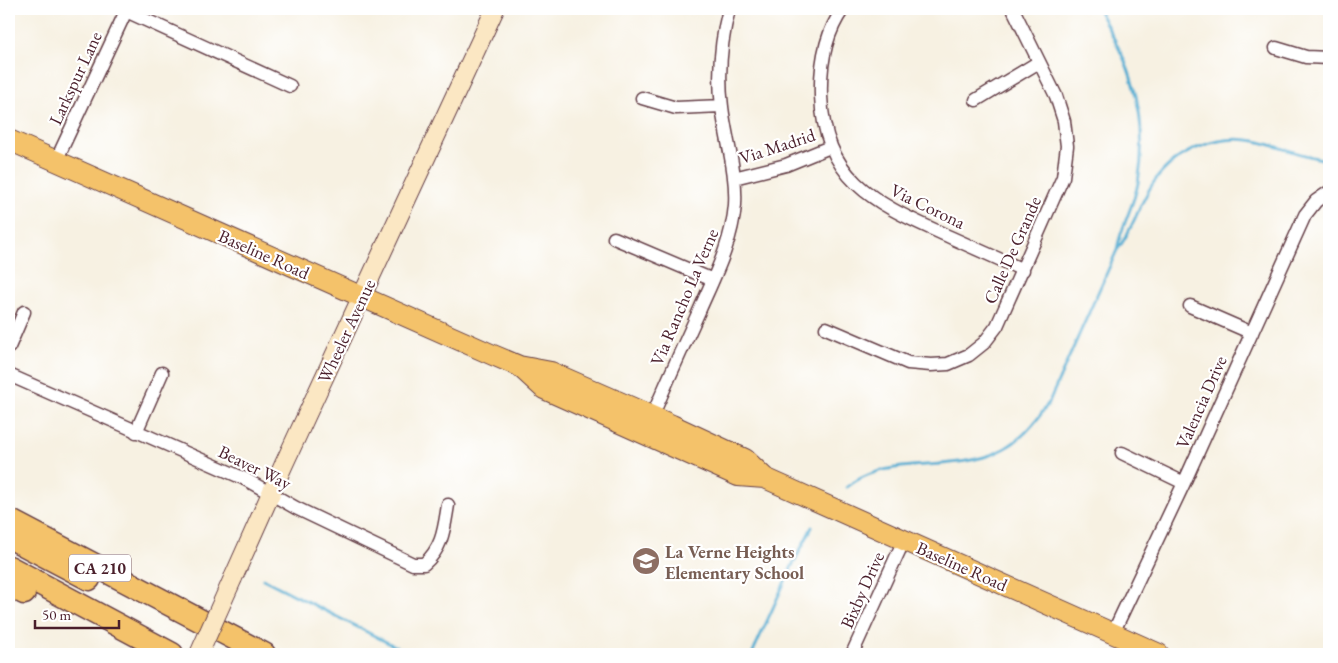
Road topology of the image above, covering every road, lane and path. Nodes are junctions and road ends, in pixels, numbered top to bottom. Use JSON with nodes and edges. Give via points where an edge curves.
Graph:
{"nodes":[{"id":1,"x":495,"y":9,"type":"edge"},
{"id":2,"x":729,"y":9,"type":"edge"},
{"id":3,"x":843,"y":9,"type":"edge"},
{"id":4,"x":1013,"y":9,"type":"edge"},
{"id":5,"x":126,"y":10,"type":"edge"},
{"id":6,"x":1276,"y":48,"type":"dead end"},
{"id":7,"x":1329,"y":58,"type":"edge"},
{"id":8,"x":1039,"y":62,"type":"junction"},
{"id":9,"x":290,"y":86,"type":"dead end"},
{"id":10,"x":642,"y":98,"type":"dead end"},
{"id":11,"x":976,"y":100,"type":"dead end"},
{"id":12,"x":722,"y":106,"type":"junction"},
{"id":13,"x":9,"y":140,"type":"edge"},
{"id":14,"x":830,"y":147,"type":"junction"},
{"id":15,"x":56,"y":161,"type":"junction"},
{"id":16,"x":734,"y":178,"type":"junction"},
{"id":17,"x":1329,"y":192,"type":"edge"},
{"id":18,"x":614,"y":238,"type":"dead end"},
{"id":19,"x":1023,"y":270,"type":"junction"},
{"id":20,"x":713,"y":280,"type":"junction"},
{"id":21,"x":362,"y":298,"type":"junction"},
{"id":22,"x":1190,"y":306,"type":"dead end"},
{"id":23,"x":24,"y":312,"type":"dead end"},
{"id":24,"x":826,"y":328,"type":"dead end"},
{"id":25,"x":1252,"y":333,"type":"junction"},
{"id":26,"x":9,"y":347,"type":"edge"},
{"id":27,"x":519,"y":366,"type":"junction"},
{"id":28,"x":162,"y":373,"type":"dead end"},
{"id":29,"x":9,"y":375,"type":"edge"},
{"id":30,"x":652,"y":417,"type":"junction"},
{"id":31,"x":136,"y":432,"type":"junction"},
{"id":32,"x":1122,"y":453,"type":"dead end"},
{"id":33,"x":765,"y":478,"type":"junction"},
{"id":34,"x":1184,"y":483,"type":"junction"},
{"id":35,"x":271,"y":493,"type":"junction"},
{"id":36,"x":448,"y":505,"type":"dead end"},
{"id":37,"x":9,"y":520,"type":"edge"},
{"id":38,"x":9,"y":537,"type":"edge"},
{"id":39,"x":904,"y":540,"type":"junction"},
{"id":40,"x":9,"y":567,"type":"edge"},
{"id":41,"x":14,"y":587,"type":"edge"},
{"id":42,"x":192,"y":617,"type":"junction"},
{"id":43,"x":1112,"y":633,"type":"junction"},
{"id":44,"x":141,"y":654,"type":"edge"},
{"id":45,"x":172,"y":654,"type":"edge"},
{"id":46,"x":199,"y":654,"type":"edge"},
{"id":47,"x":264,"y":654,"type":"edge"},
{"id":48,"x":852,"y":654,"type":"edge"},
{"id":49,"x":1159,"y":654,"type":"edge"}],
"edges":[{"from":1,"to":21,"type":"main road","name":"Wheeler Avenue"},
{"from":2,"to":12,"type":"street","name":"Via Rancho La Verne","via":[[722,42]]},
{"from":3,"to":14,"type":"street","name":"Via Corona","via":[[825,48],[820,80],[822,116]]},
{"from":4,"to":8,"type":"street","name":"Calle De Grande"},
{"from":5,"to":9,"type":"street"},
{"from":5,"to":15,"type":"street","name":"Larkspur Lane"},
{"from":6,"to":7,"type":"street","via":[[1306,57]]},
{"from":8,"to":11,"type":"street"},
{"from":8,"to":19,"type":"street","name":"Calle De Grande","via":[[1056,96],[1067,146],[1063,177]]},
{"from":10,"to":12,"type":"street","via":[[676,108]]},
{"from":12,"to":16,"type":"street","name":"Via Rancho La Verne"},
{"from":13,"to":15,"type":"main road","name":"Baseline Road"},
{"from":14,"to":16,"type":"street","name":"Via Madrid","via":[[786,165]]},
{"from":14,"to":19,"type":"street","name":"Via Corona","via":[[851,179],[881,203]]},
{"from":15,"to":21,"type":"main road","name":"Baseline Road"},
{"from":16,"to":20,"type":"street","name":"Via Rancho La Verne","via":[[732,226]]},
{"from":17,"to":25,"type":"street","name":"Valencia Drive","via":[[1305,215]]},
{"from":18,"to":20,"type":"street"},
{"from":19,"to":24,"type":"street","name":"Calle De Grande","via":[[997,326],[984,344],[948,364],[908,363]]},
{"from":20,"to":30,"type":"street","name":"Via Rancho La Verne"},
{"from":21,"to":27,"type":"main road","name":"Baseline Road"},
{"from":21,"to":35,"type":"main road","name":"Wheeler Avenue"},
{"from":22,"to":25,"type":"street"},
{"from":23,"to":26,"type":"street"},
{"from":25,"to":34,"type":"street","name":"Valencia Drive"},
{"from":27,"to":30,"type":"main road","name":"Baseline Road","via":[[551,372]]},
{"from":27,"to":33,"type":"main road","name":"Baseline Road","via":[[544,388],[738,476]]},
{"from":28,"to":31,"type":"street"},
{"from":29,"to":31,"type":"street","name":"Beaver Way"},
{"from":30,"to":33,"type":"main road","name":"Baseline Road","via":[[745,459]]},
{"from":31,"to":35,"type":"street","name":"Beaver Way"},
{"from":32,"to":34,"type":"street"},
{"from":33,"to":39,"type":"main road","name":"Baseline Road"},
{"from":34,"to":43,"type":"street","name":"Valencia Drive"},
{"from":35,"to":36,"type":"street","name":"Beaver Way","via":[[413,564],[424,564],[433,555],[442,539]]},
{"from":35,"to":46,"type":"main road","name":"Wheeler Avenue","bridge":true},
{"from":37,"to":42,"type":"highway","number":"CA 210"},
{"from":38,"to":42,"type":"highway","via":[[169,620]]},
{"from":39,"to":43,"type":"main road","name":"Baseline Road"},
{"from":39,"to":48,"type":"street","name":"Bixby Drive"},
{"from":40,"to":45,"type":"highway"},
{"from":41,"to":44,"type":"highway"},
{"from":42,"to":47,"type":"highway","number":"CA 210"},
{"from":43,"to":49,"type":"main road","name":"Baseline Road"}]}
